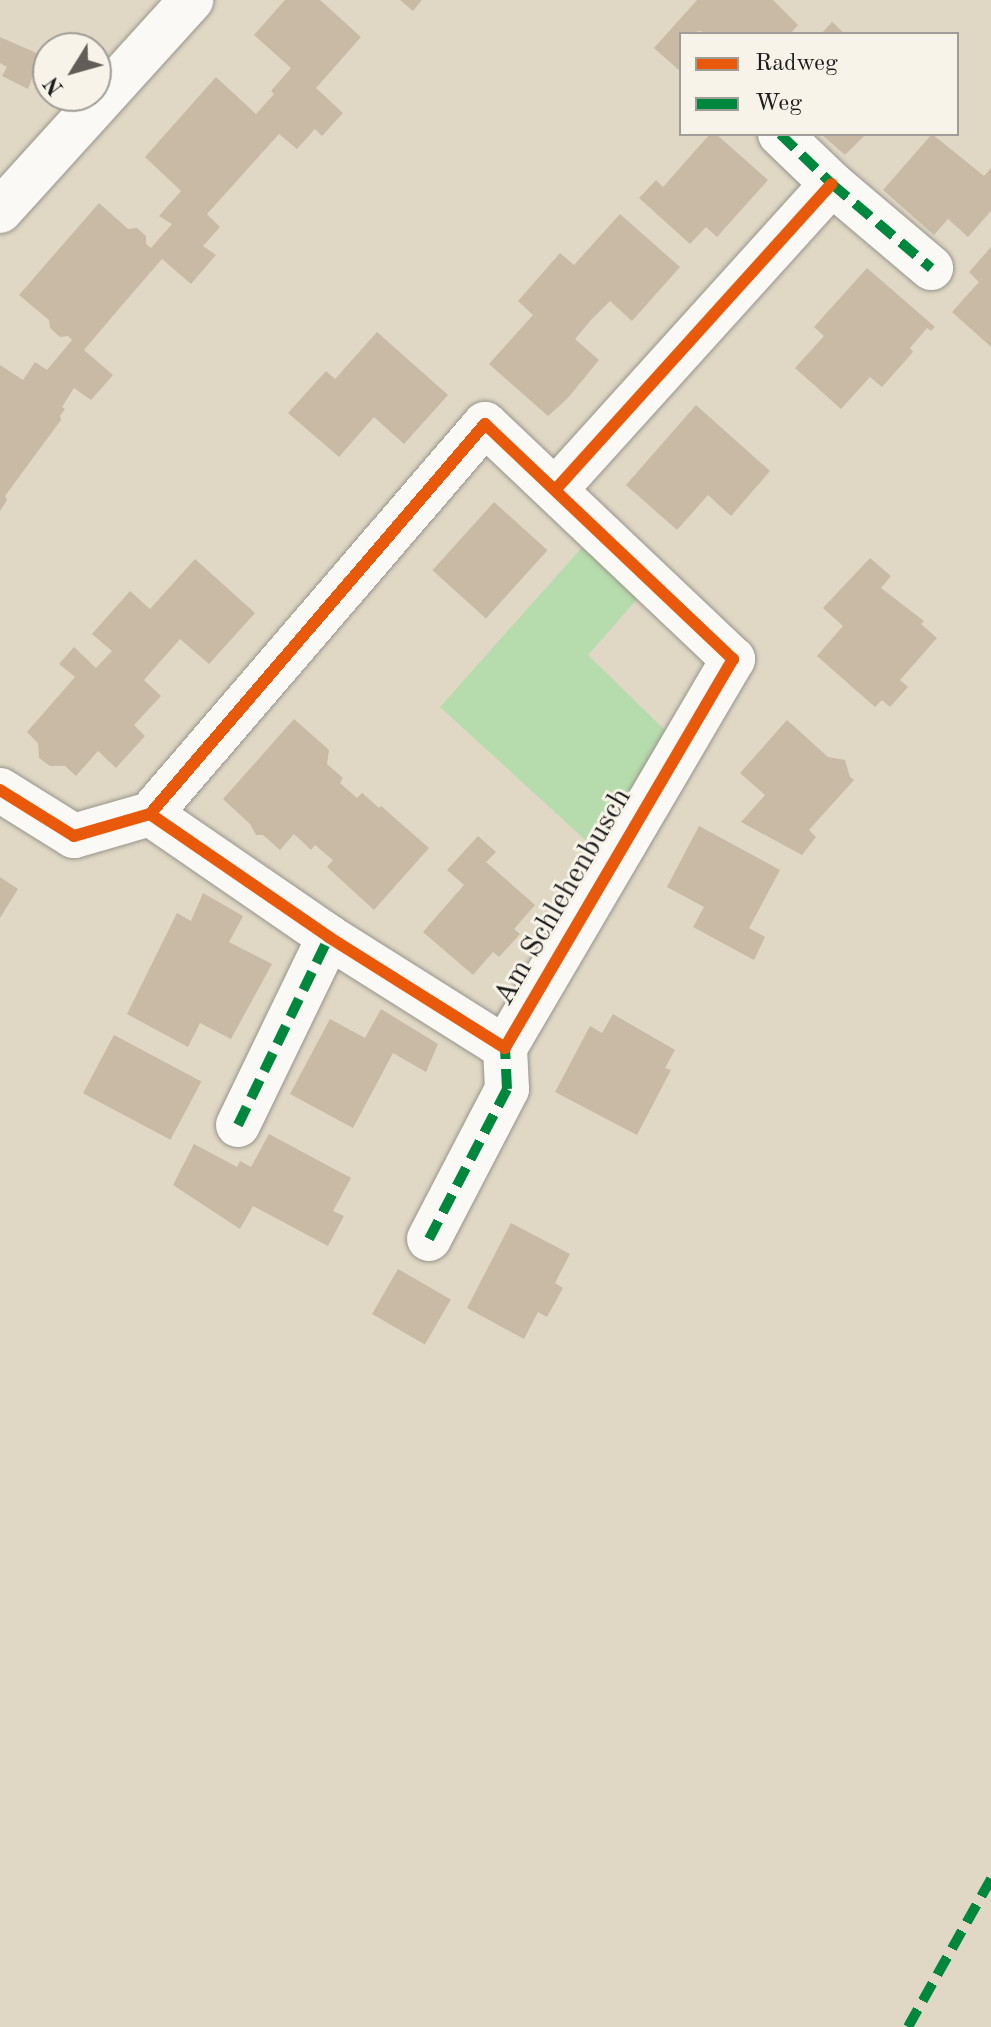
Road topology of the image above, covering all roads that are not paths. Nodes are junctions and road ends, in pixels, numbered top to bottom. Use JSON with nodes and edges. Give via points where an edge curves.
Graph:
{"nodes":[{"id":1,"x":191,"y":0,"type":"edge"},
{"id":2,"x":782,"y":136,"type":"edge"},
{"id":3,"x":832,"y":184,"type":"junction"},
{"id":4,"x":0,"y":211,"type":"edge"},
{"id":5,"x":931,"y":268,"type":"dead end"},
{"id":6,"x":556,"y":489,"type":"junction"},
{"id":7,"x":0,"y":790,"type":"edge"},
{"id":8,"x":150,"y":814,"type":"junction"},
{"id":9,"x":329,"y":937,"type":"junction"},
{"id":10,"x":505,"y":1048,"type":"junction"},
{"id":11,"x":238,"y":1125,"type":"dead end"},
{"id":12,"x":429,"y":1239,"type":"dead end"}],
"edges":[{"from":1,"to":4,"type":"street"},
{"from":2,"to":3,"type":"street"},
{"from":3,"to":5,"type":"street"},
{"from":3,"to":6,"type":"street"},
{"from":6,"to":8,"type":"street","name":"Am Schlehenbusch","via":[[485,424]]},
{"from":6,"to":10,"type":"street","name":"Am Schlehenbusch","via":[[733,659]]},
{"from":7,"to":8,"type":"street","via":[[74,836]]},
{"from":8,"to":9,"type":"street","name":"Am Schlehenbusch"},
{"from":9,"to":10,"type":"street","name":"Am Schlehenbusch"},
{"from":9,"to":11,"type":"street"},
{"from":10,"to":12,"type":"street","name":"Am Schlehenbusch","via":[[507,1089]]}]}
